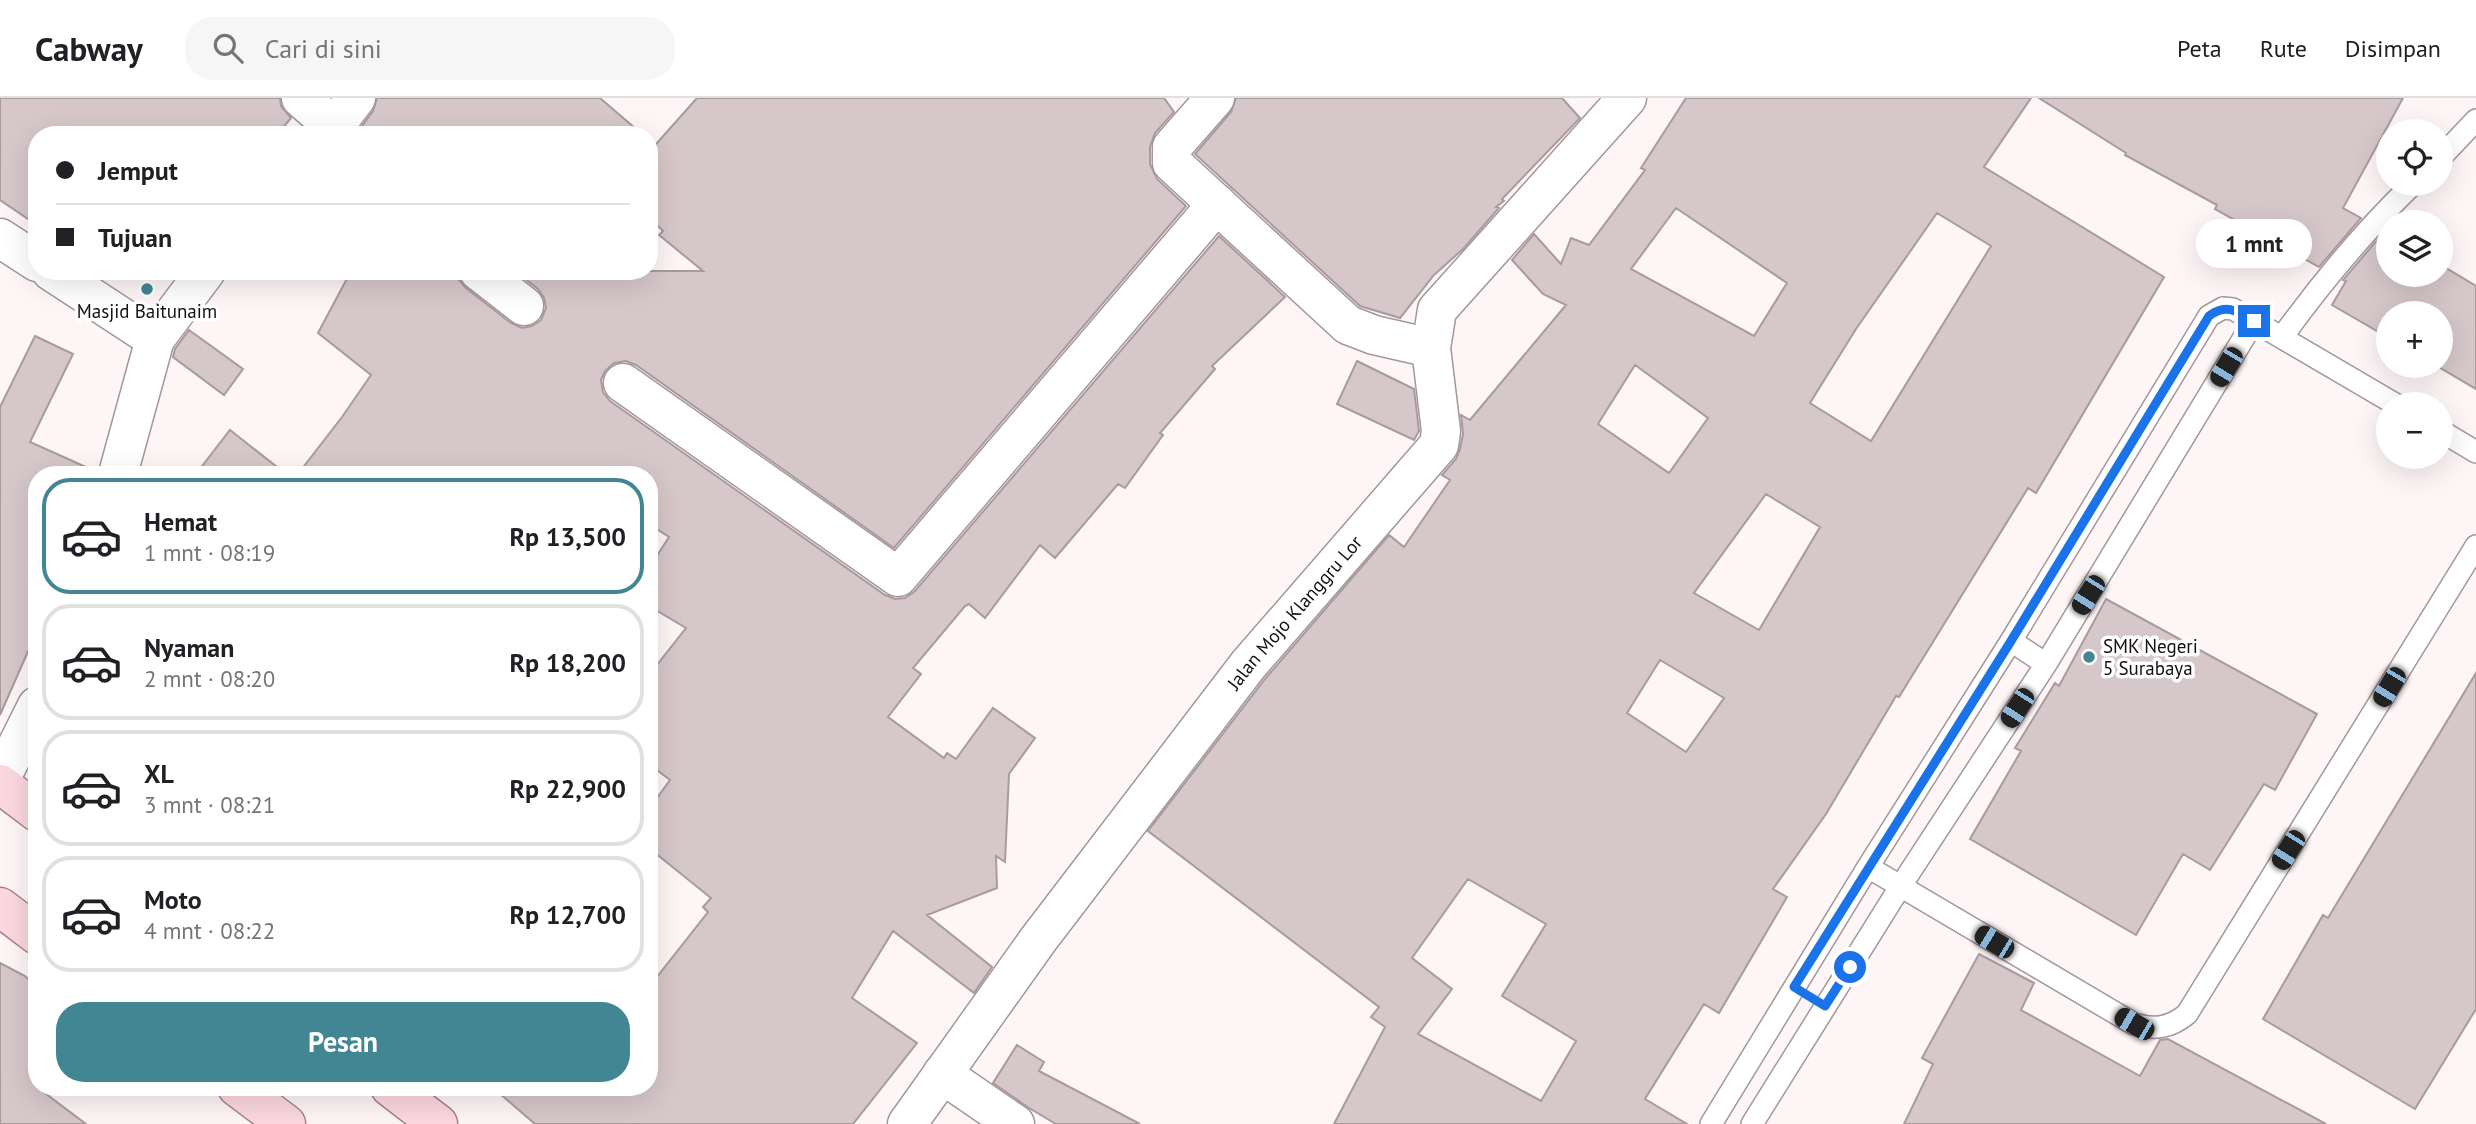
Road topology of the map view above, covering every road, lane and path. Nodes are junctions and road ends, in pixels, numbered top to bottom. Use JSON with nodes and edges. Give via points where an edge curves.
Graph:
{"nodes":[{"id":1,"x":301,"y":98,"type":"edge"},
{"id":2,"x":1215,"y":98,"type":"edge"},
{"id":3,"x":1628,"y":98,"type":"edge"},
{"id":4,"x":339,"y":120,"type":"edge"},
{"id":5,"x":2476,"y":120,"type":"edge"},
{"id":6,"x":2453,"y":144,"type":"edge"},
{"id":7,"x":2400,"y":196,"type":"edge"},
{"id":8,"x":1217,"y":204,"type":"junction"},
{"id":9,"x":0,"y":238,"type":"edge"},
{"id":10,"x":28,"y":256,"type":"edge"},
{"id":11,"x":65,"y":280,"type":"edge"},
{"id":12,"x":199,"y":280,"type":"edge"},
{"id":13,"x":491,"y":280,"type":"edge"},
{"id":14,"x":524,"y":306,"type":"dead end"},
{"id":15,"x":2254,"y":321,"type":"junction"},
{"id":16,"x":2282,"y":337,"type":"junction"},
{"id":17,"x":155,"y":339,"type":"junction"},
{"id":18,"x":1431,"y":348,"type":"junction"},
{"id":19,"x":623,"y":383,"type":"dead end"},
{"id":20,"x":2376,"y":393,"type":"edge"},
{"id":21,"x":2453,"y":438,"type":"edge"},
{"id":22,"x":2476,"y":452,"type":"edge"},
{"id":23,"x":120,"y":466,"type":"edge"},
{"id":24,"x":2476,"y":546,"type":"edge"},
{"id":25,"x":2011,"y":641,"type":"junction"},
{"id":26,"x":2046,"y":664,"type":"junction"},
{"id":27,"x":28,"y":724,"type":"edge"},
{"id":28,"x":0,"y":782,"type":"edge"},
{"id":29,"x":28,"y":805,"type":"edge"},
{"id":30,"x":1868,"y":867,"type":"junction"},
{"id":31,"x":1900,"y":887,"type":"junction"},
{"id":32,"x":0,"y":907,"type":"edge"},
{"id":33,"x":28,"y":928,"type":"edge"},
{"id":34,"x":1794,"y":987,"type":"junction"},
{"id":35,"x":1825,"y":1006,"type":"junction"},
{"id":36,"x":943,"y":1074,"type":"junction"},
{"id":37,"x":249,"y":1096,"type":"edge"},
{"id":38,"x":402,"y":1096,"type":"edge"},
{"id":39,"x":286,"y":1124,"type":"edge"},
{"id":40,"x":438,"y":1124,"type":"edge"},
{"id":41,"x":907,"y":1124,"type":"edge"},
{"id":42,"x":1015,"y":1124,"type":"edge"},
{"id":43,"x":1711,"y":1124,"type":"edge"},
{"id":44,"x":1752,"y":1124,"type":"edge"}],
"edges":[{"from":1,"to":4,"type":"street"},
{"from":2,"to":8,"type":"street","via":[[1172,147],[1172,163]]},
{"from":3,"to":18,"type":"street","name":"Jalan Mojo Klanggru Lor","via":[[1437,310]]},
{"from":5,"to":6,"type":"lane"},
{"from":7,"to":16,"type":"lane","via":[[2315,292]]},
{"from":8,"to":18,"type":"street","via":[[1348,325]]},
{"from":8,"to":19,"type":"street","via":[[898,577]]},
{"from":9,"to":10,"type":"street"},
{"from":11,"to":17,"type":"street"},
{"from":12,"to":17,"type":"street"},
{"from":13,"to":14,"type":"street"},
{"from":15,"to":16,"type":"lane"},
{"from":15,"to":25,"type":"lane","via":[[2233,309],[2223,308],[2209,316]]},
{"from":15,"to":26,"type":"lane"},
{"from":16,"to":20,"type":"lane"},
{"from":17,"to":23,"type":"street"},
{"from":18,"to":36,"type":"street","name":"Jalan Mojo Klanggru Lor","via":[[1439,445],[1248,665],[1038,940]]},
{"from":21,"to":22,"type":"lane"},
{"from":24,"to":31,"type":"lane","via":[[2187,1014],[2178,1021],[2165,1027],[2134,1024]]},
{"from":25,"to":26,"type":"lane"},
{"from":25,"to":30,"type":"lane"},
{"from":26,"to":31,"type":"lane"},
{"from":27,"to":28,"type":"street"},
{"from":28,"to":29,"type":"main road"},
{"from":30,"to":31,"type":"lane"},
{"from":30,"to":34,"type":"lane"},
{"from":31,"to":35,"type":"lane"},
{"from":32,"to":33,"type":"main road"},
{"from":34,"to":35,"type":"lane"},
{"from":34,"to":43,"type":"lane"},
{"from":35,"to":44,"type":"lane"},
{"from":36,"to":41,"type":"street","name":"Jalan Mojo Klanggru Lor"},
{"from":36,"to":42,"type":"street"},
{"from":37,"to":39,"type":"main road"},
{"from":38,"to":40,"type":"main road"}]}
